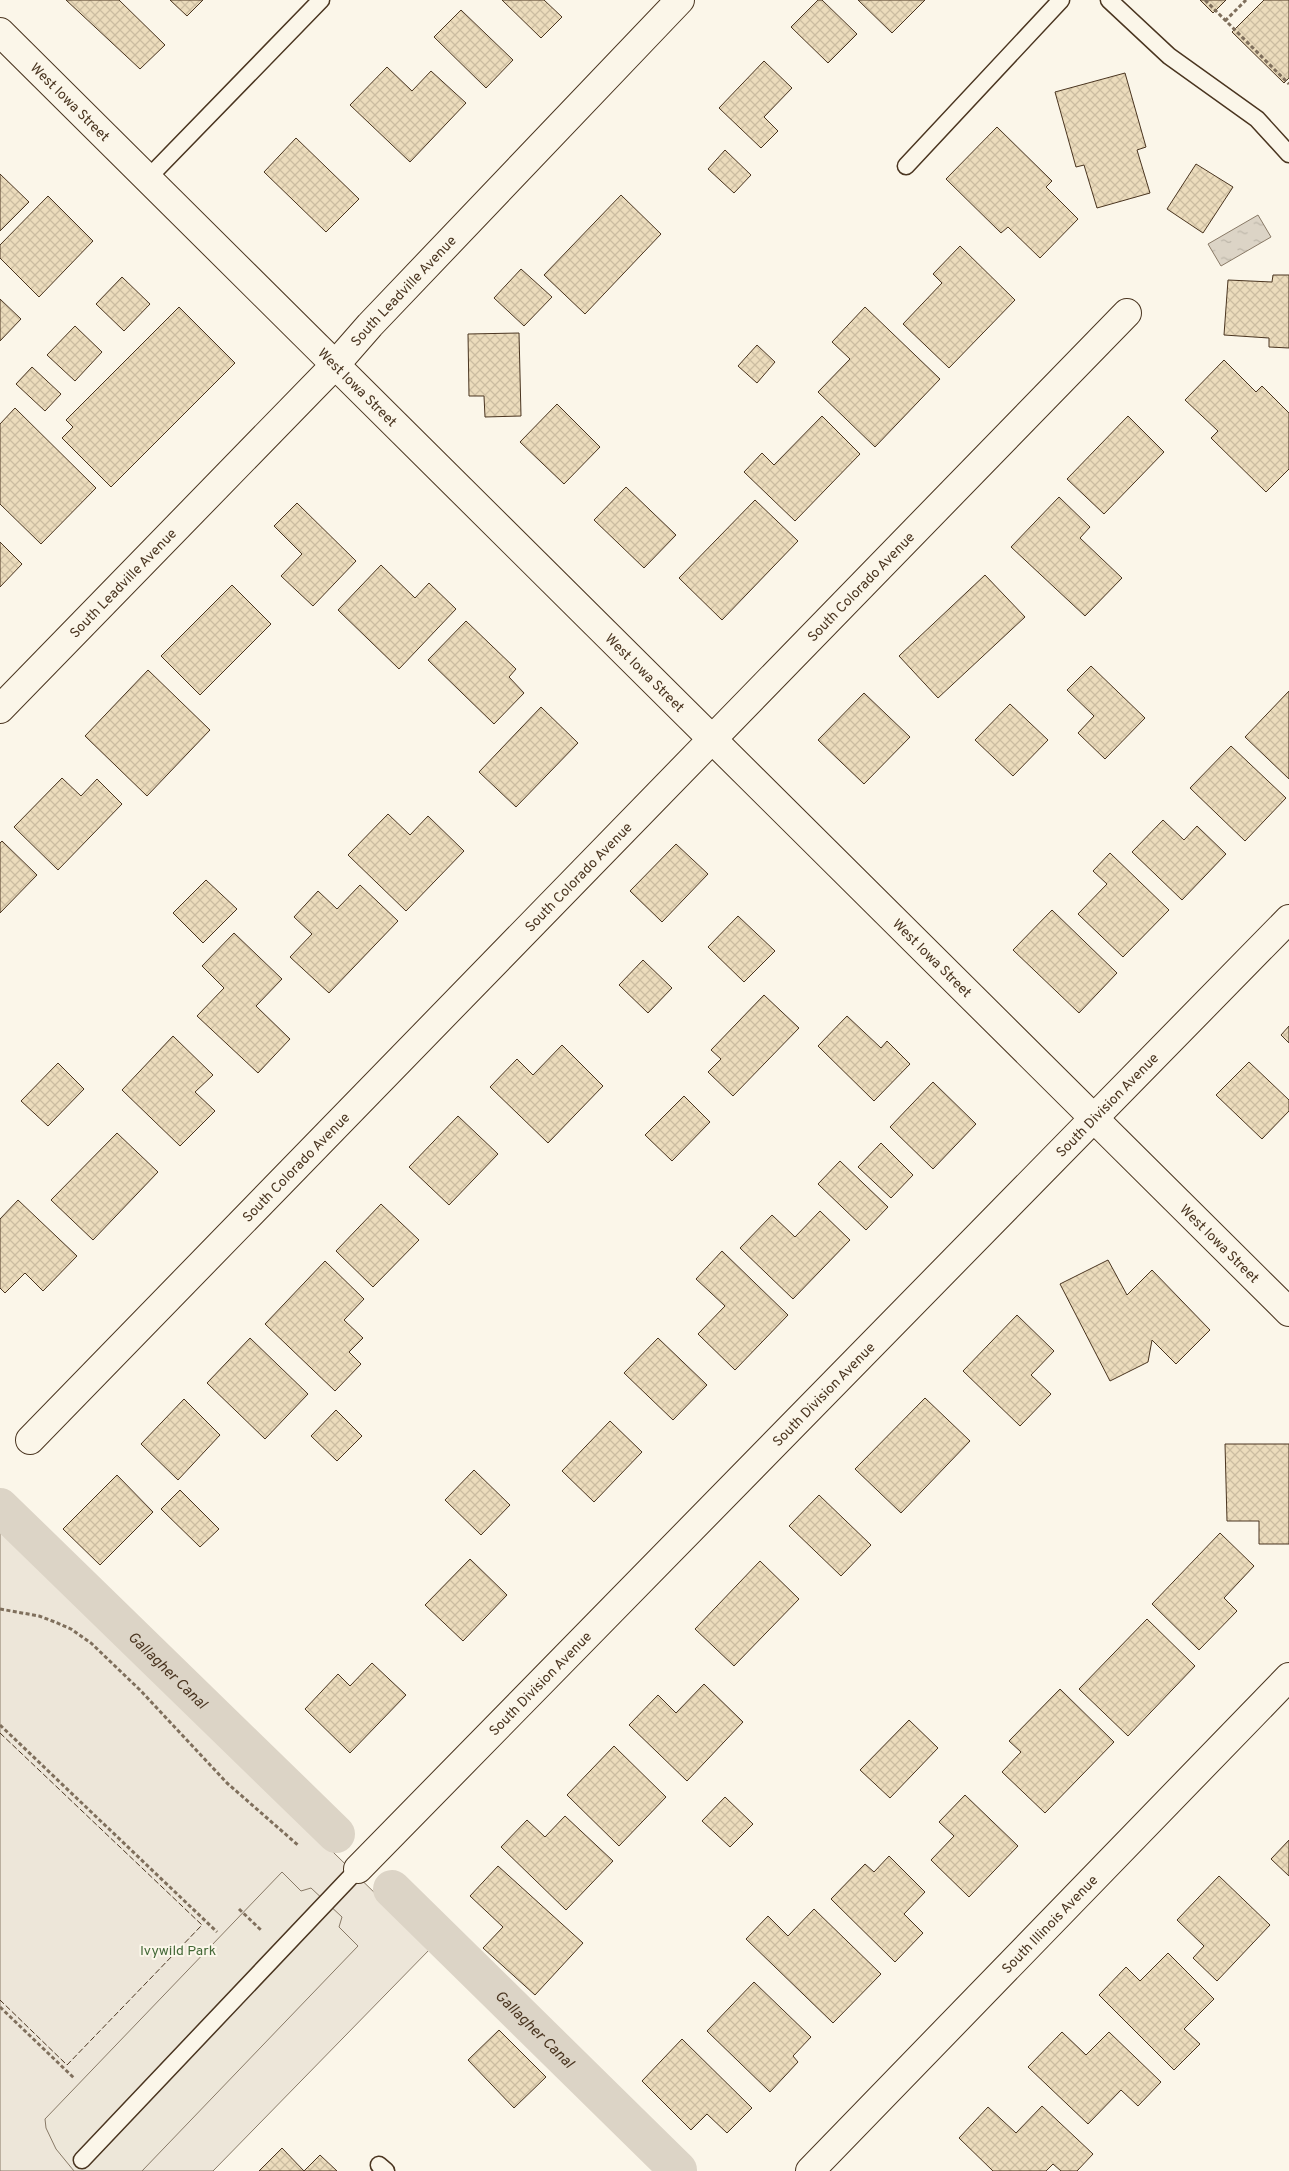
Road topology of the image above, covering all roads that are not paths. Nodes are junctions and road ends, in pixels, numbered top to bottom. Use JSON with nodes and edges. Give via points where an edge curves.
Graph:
{"nodes":[{"id":1,"x":321,"y":0,"type":"edge"},
{"id":2,"x":680,"y":0,"type":"edge"},
{"id":3,"x":1061,"y":0,"type":"edge"},
{"id":4,"x":1109,"y":0,"type":"edge"},
{"id":5,"x":0,"y":32,"type":"edge"},
{"id":6,"x":1289,"y":154,"type":"edge"},
{"id":7,"x":906,"y":166,"type":"dead end"},
{"id":8,"x":148,"y":178,"type":"junction"},
{"id":9,"x":1128,"y":313,"type":"dead end"},
{"id":10,"x":334,"y":365,"type":"junction"},
{"id":11,"x":0,"y":709,"type":"edge"},
{"id":12,"x":713,"y":740,"type":"junction"},
{"id":13,"x":1289,"y":919,"type":"edge"},
{"id":14,"x":1094,"y":1119,"type":"junction"},
{"id":15,"x":1287,"y":1306,"type":"edge"},
{"id":16,"x":30,"y":1440,"type":"dead end"},
{"id":17,"x":1289,"y":1677,"type":"edge"},
{"id":18,"x":358,"y":1869,"type":"joint"},
{"id":19,"x":82,"y":2160,"type":"dead end"},
{"id":20,"x":810,"y":2171,"type":"edge"}],
"edges":[{"from":1,"to":8,"type":"lane"},
{"from":2,"to":10,"type":"street","name":"South Leadville Avenue"},
{"from":3,"to":7,"type":"lane"},
{"from":4,"to":6,"type":"lane","via":[[1169,56],[1257,119]]},
{"from":5,"to":8,"type":"street","name":"West Iowa Street"},
{"from":8,"to":10,"type":"street","name":"West Iowa Street"},
{"from":9,"to":12,"type":"street","name":"South Colorado Avenue"},
{"from":10,"to":11,"type":"street","name":"South Leadville Avenue"},
{"from":10,"to":12,"type":"street","name":"West Iowa Street"},
{"from":12,"to":14,"type":"street","name":"West Iowa Street"},
{"from":12,"to":16,"type":"street","name":"South Colorado Avenue"},
{"from":13,"to":14,"type":"street","name":"South Division Avenue"},
{"from":14,"to":15,"type":"street","name":"West Iowa Street"},
{"from":14,"to":18,"type":"street","name":"South Division Avenue"},
{"from":17,"to":20,"type":"street","name":"South Illinois Avenue"},
{"from":18,"to":19,"type":"lane"}]}
